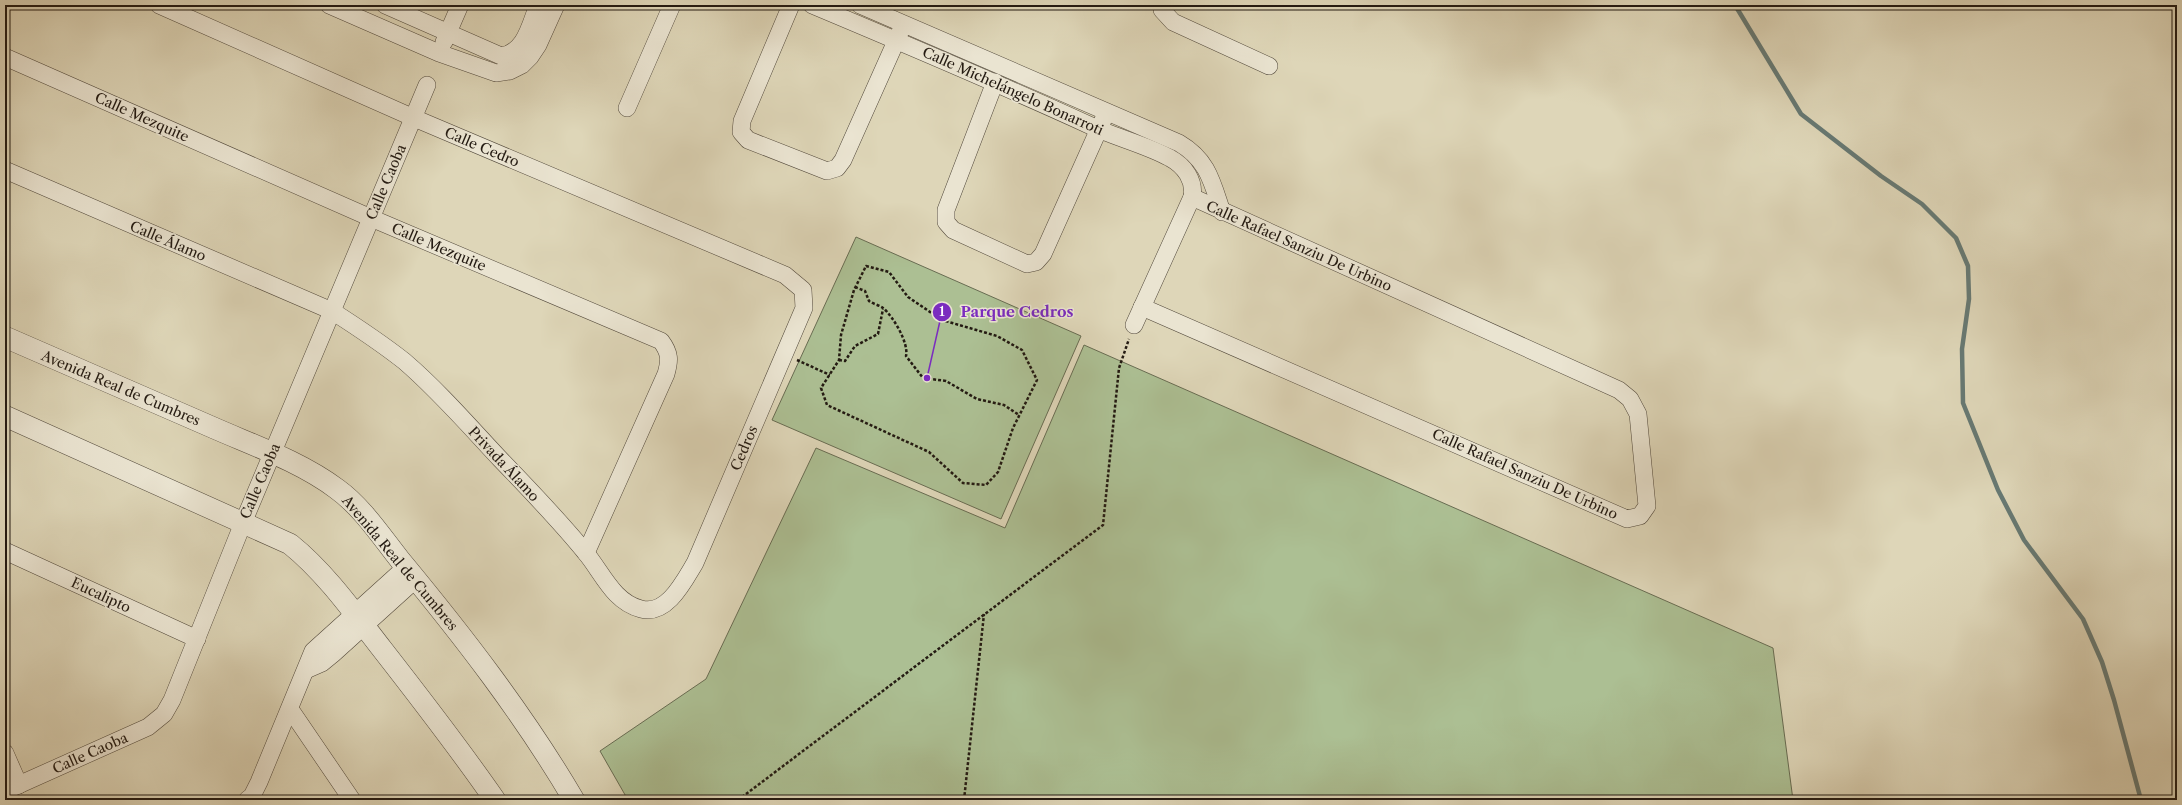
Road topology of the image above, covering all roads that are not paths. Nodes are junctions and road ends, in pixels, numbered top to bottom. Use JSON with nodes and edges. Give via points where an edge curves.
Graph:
{"nodes":[{"id":1,"x":159,"y":5,"type":"edge"},
{"id":2,"x":329,"y":5,"type":"edge"},
{"id":3,"x":385,"y":5,"type":"edge"},
{"id":4,"x":460,"y":5,"type":"edge"},
{"id":5,"x":538,"y":5,"type":"edge"},
{"id":6,"x":556,"y":5,"type":"edge"},
{"id":7,"x":672,"y":5,"type":"edge"},
{"id":8,"x":791,"y":5,"type":"edge"},
{"id":9,"x":812,"y":5,"type":"edge"},
{"id":10,"x":860,"y":5,"type":"edge"},
{"id":11,"x":1162,"y":5,"type":"edge"},
{"id":12,"x":903,"y":25,"type":"junction"},
{"id":13,"x":448,"y":32,"type":"junction"},
{"id":14,"x":897,"y":40,"type":"junction"},
{"id":15,"x":439,"y":53,"type":"junction"},
{"id":16,"x":5,"y":57,"type":"edge"},
{"id":17,"x":510,"y":63,"type":"junction"},
{"id":18,"x":1269,"y":66,"type":"dead end"},
{"id":19,"x":995,"y":82,"type":"junction"},
{"id":20,"x":428,"y":85,"type":"dead end"},
{"id":21,"x":627,"y":108,"type":"dead end"},
{"id":22,"x":1106,"y":112,"type":"junction"},
{"id":23,"x":414,"y":118,"type":"junction"},
{"id":24,"x":1098,"y":130,"type":"junction"},
{"id":25,"x":5,"y":170,"type":"edge"},
{"id":26,"x":1192,"y":197,"type":"junction"},
{"id":27,"x":1222,"y":212,"type":"junction"},
{"id":28,"x":371,"y":218,"type":"junction"},
{"id":29,"x":803,"y":290,"type":"joint"},
{"id":30,"x":1142,"y":307,"type":"junction"},
{"id":31,"x":332,"y":311,"type":"junction"},
{"id":32,"x":1134,"y":325,"type":"road end"},
{"id":33,"x":5,"y":337,"type":"edge"},
{"id":34,"x":5,"y":416,"type":"edge"},
{"id":35,"x":272,"y":453,"type":"junction"},
{"id":36,"x":243,"y":522,"type":"junction"},
{"id":37,"x":5,"y":551,"type":"edge"},
{"id":38,"x":586,"y":553,"type":"junction"},
{"id":39,"x":411,"y":573,"type":"junction"},
{"id":40,"x":669,"y":600,"type":"joint"},
{"id":41,"x":359,"y":620,"type":"junction"},
{"id":42,"x":197,"y":639,"type":"junction"},
{"id":43,"x":290,"y":709,"type":"junction"},
{"id":44,"x":5,"y":753,"type":"edge"},
{"id":45,"x":12,"y":788,"type":"edge"},
{"id":46,"x":247,"y":800,"type":"edge"},
{"id":47,"x":352,"y":800,"type":"edge"},
{"id":48,"x":495,"y":800,"type":"edge"},
{"id":49,"x":574,"y":800,"type":"edge"}],
"edges":[{"from":1,"to":23,"type":"street","name":"Calle Cedro"},
{"from":2,"to":15,"type":"street"},
{"from":3,"to":13,"type":"street"},
{"from":4,"to":13,"type":"street"},
{"from":5,"to":17,"type":"street","via":[[526,37]]},
{"from":6,"to":17,"type":"street","via":[[530,57],[522,65]]},
{"from":7,"to":21,"type":"street"},
{"from":8,"to":14,"type":"street","via":[[742,121],[741,132],[748,140],[827,171],[837,168],[843,160]]},
{"from":9,"to":14,"type":"street","name":"Calle Michelángelo Bonarroti"},
{"from":10,"to":12,"type":"street","name":"Calle Michelángelo Bonarroti"},
{"from":11,"to":18,"type":"street","via":[[1162,10],[1173,22]]},
{"from":12,"to":14,"type":"street"},
{"from":12,"to":22,"type":"street","name":"Calle Michelángelo Bonarroti"},
{"from":13,"to":15,"type":"street"},
{"from":13,"to":17,"type":"street","via":[[501,56]]},
{"from":14,"to":19,"type":"street","name":"Calle Michelángelo Bonarroti"},
{"from":15,"to":17,"type":"street","via":[[496,73]]},
{"from":16,"to":28,"type":"street","name":"Calle Mezquite"},
{"from":19,"to":24,"type":"street","name":"Calle Michelángelo Bonarroti"},
{"from":19,"to":24,"type":"street","via":[[946,210],[946,222],[952,230],[1027,264],[1036,262],[1043,254]]},
{"from":20,"to":23,"type":"street","name":"Calle Caoba"},
{"from":22,"to":24,"type":"street"},
{"from":22,"to":27,"type":"street","name":"Calle Michelángelo Bonarroti","via":[[1193,151],[1210,176]]},
{"from":23,"to":28,"type":"street","name":"Calle Caoba"},
{"from":23,"to":29,"type":"street","name":"Calle Cedro","via":[[785,275]]},
{"from":24,"to":26,"type":"street","name":"Calle Michelángelo Bonarroti","via":[[1170,158],[1189,176],[1194,188]]},
{"from":25,"to":31,"type":"street","name":"Calle Álamo"},
{"from":26,"to":27,"type":"street","name":"Calle Rafael Sanziu De Urbino"},
{"from":26,"to":30,"type":"street"},
{"from":27,"to":30,"type":"street","name":"Calle Rafael Sanziu De Urbino","via":[[1619,390],[1630,399],[1638,414],[1647,506],[1640,516],[1627,518]]},
{"from":28,"to":31,"type":"street","name":"Calle Caoba"},
{"from":28,"to":38,"type":"street","name":"Calle Mezquite","via":[[661,341],[668,350],[670,361],[666,374]]},
{"from":29,"to":40,"type":"street","name":"Cedros","via":[[804,308],[695,563]]},
{"from":30,"to":32,"type":"street"},
{"from":31,"to":35,"type":"street","name":"Calle Caoba"},
{"from":31,"to":38,"type":"street","name":"Privada Álamo","via":[[381,343],[428,382]]},
{"from":33,"to":35,"type":"street","name":"Avenida Real de Cumbres"},
{"from":34,"to":36,"type":"street"},
{"from":35,"to":36,"type":"street","name":"Calle Caoba"},
{"from":35,"to":39,"type":"street","name":"Avenida Real de Cumbres","via":[[339,490],[353,503]]},
{"from":36,"to":41,"type":"street","via":[[290,544],[304,556]]},
{"from":36,"to":42,"type":"street","name":"Calle Caoba"},
{"from":37,"to":42,"type":"street","name":"Eucalipto"},
{"from":38,"to":40,"type":"street","name":"Privada Álamo","via":[[611,588],[631,606],[643,610],[657,607]]},
{"from":39,"to":41,"type":"street"},
{"from":39,"to":49,"type":"street","name":"Avenida Real de Cumbres","via":[[511,700]]},
{"from":41,"to":43,"type":"street","via":[[313,650]]},
{"from":41,"to":48,"type":"street","via":[[455,743]]},
{"from":42,"to":45,"type":"street","name":"Calle Caoba","via":[[172,700],[164,714],[148,727]]},
{"from":43,"to":46,"type":"street","via":[[259,782]]},
{"from":43,"to":47,"type":"street"},
{"from":44,"to":45,"type":"street"}]}
